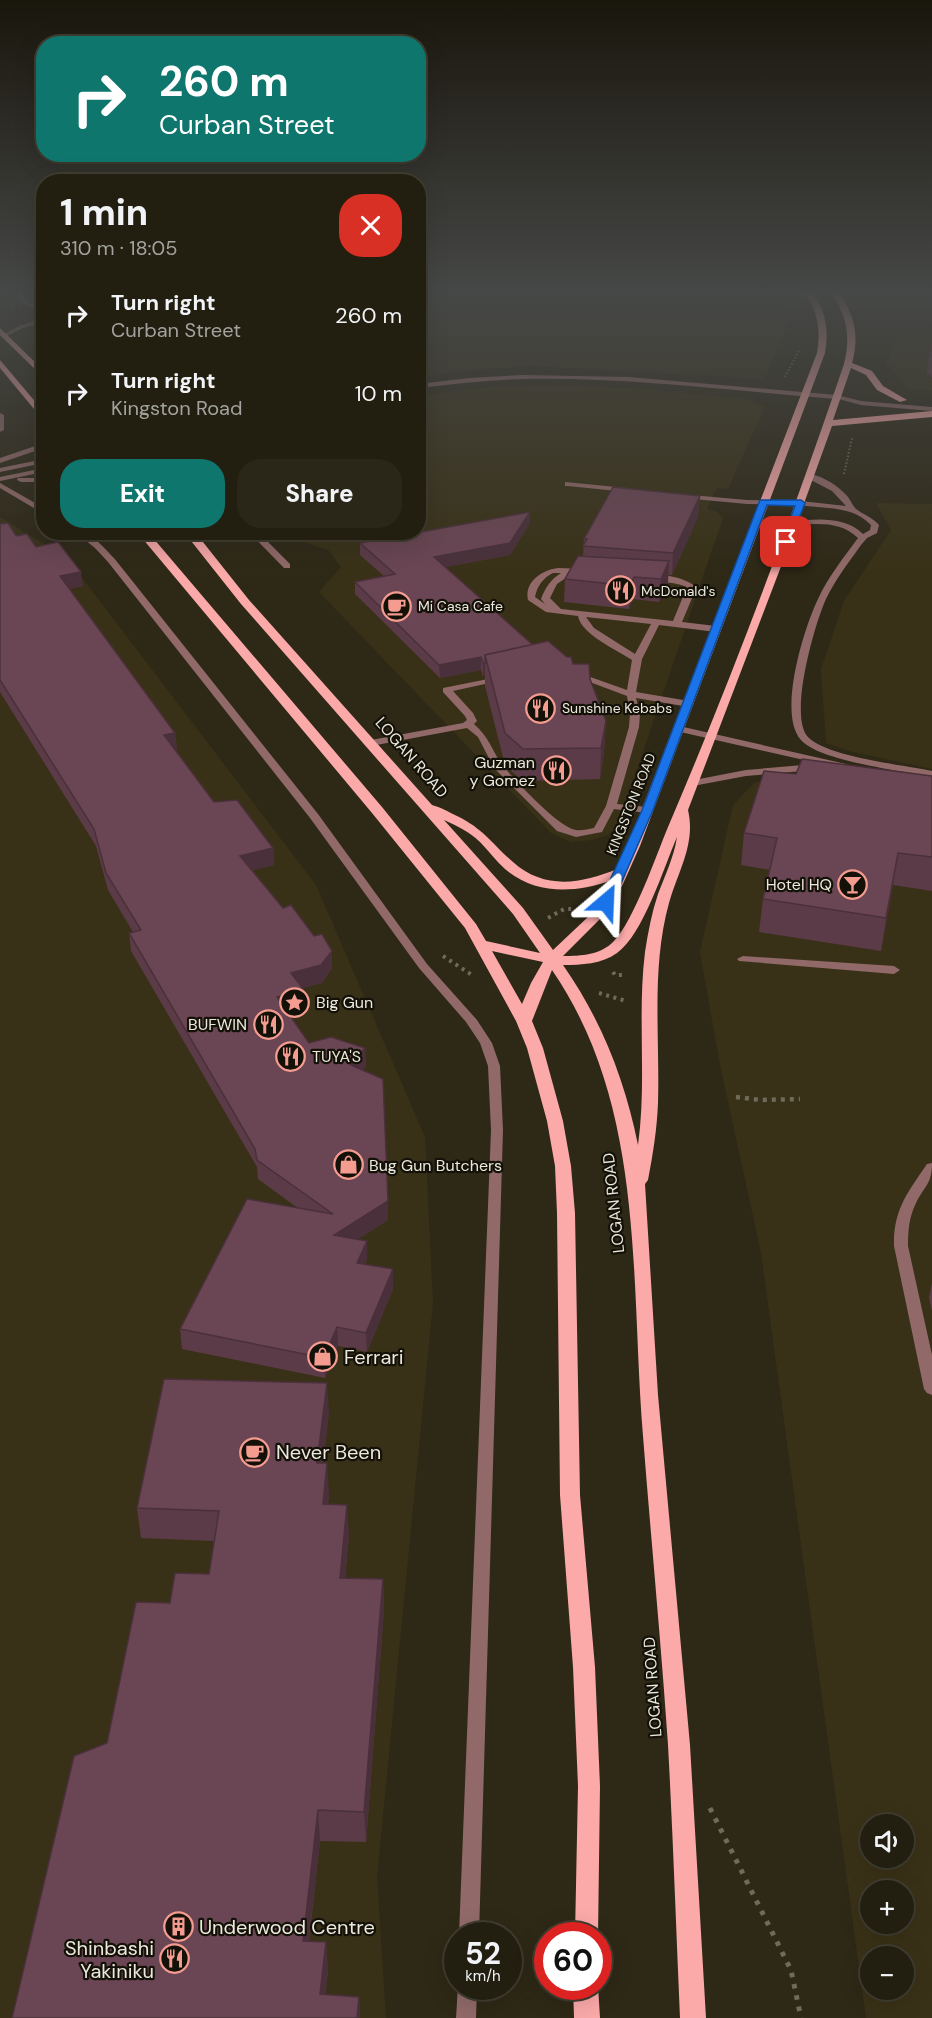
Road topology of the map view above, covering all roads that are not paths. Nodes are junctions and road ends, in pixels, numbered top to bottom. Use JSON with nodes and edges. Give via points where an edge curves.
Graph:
{"nodes":[{"id":1,"x":18,"y":385,"type":"edge"},
{"id":2,"x":689,"y":385,"type":"edge"},
{"id":3,"x":809,"y":385,"type":"edge"},
{"id":4,"x":841,"y":385,"type":"edge"},
{"id":5,"x":879,"y":385,"type":"edge"},
{"id":6,"x":805,"y":395,"type":"junction"},
{"id":7,"x":837,"y":397,"type":"junction"},
{"id":8,"x":903,"y":400,"type":"junction"},
{"id":9,"x":932,"y":402,"type":"edge"},
{"id":10,"x":36,"y":408,"type":"edge"},
{"id":11,"x":932,"y":412,"type":"edge"},
{"id":12,"x":0,"y":415,"type":"edge"},
{"id":13,"x":828,"y":424,"type":"junction"},
{"id":14,"x":0,"y":430,"type":"edge"},
{"id":15,"x":36,"y":448,"type":"edge"},
{"id":16,"x":0,"y":461,"type":"edge"},
{"id":17,"x":36,"y":462,"type":"edge"},
{"id":18,"x":0,"y":470,"type":"edge"},
{"id":19,"x":36,"y":472,"type":"edge"},
{"id":20,"x":810,"y":476,"type":"junction"},
{"id":21,"x":36,"y":480,"type":"edge"},
{"id":22,"x":0,"y":482,"type":"edge"},
{"id":23,"x":568,"y":484,"type":"dead end"},
{"id":24,"x":638,"y":492,"type":"edge"},
{"id":25,"x":673,"y":495,"type":"edge"},
{"id":26,"x":763,"y":502,"type":"junction"},
{"id":27,"x":801,"y":503,"type":"junction"},
{"id":28,"x":36,"y":507,"type":"edge"},
{"id":29,"x":852,"y":511,"type":"junction"},
{"id":30,"x":793,"y":523,"type":"junction"},
{"id":31,"x":863,"y":538,"type":"junction"},
{"id":32,"x":90,"y":540,"type":"edge"},
{"id":33,"x":149,"y":540,"type":"edge"},
{"id":34,"x":196,"y":540,"type":"edge"},
{"id":35,"x":261,"y":540,"type":"edge"},
{"id":36,"x":287,"y":566,"type":"dead end"},
{"id":37,"x":575,"y":571,"type":"junction"},
{"id":38,"x":598,"y":573,"type":"edge"},
{"id":39,"x":644,"y":577,"type":"edge"},
{"id":40,"x":560,"y":612,"type":"junction"},
{"id":41,"x":582,"y":614,"type":"junction"},
{"id":42,"x":656,"y":623,"type":"junction"},
{"id":43,"x":676,"y":625,"type":"junction"},
{"id":44,"x":716,"y":630,"type":"junction"},
{"id":45,"x":637,"y":659,"type":"junction"},
{"id":46,"x":566,"y":669,"type":"edge"},
{"id":47,"x":515,"y":675,"type":"edge"},
{"id":48,"x":631,"y":694,"type":"junction"},
{"id":49,"x":689,"y":704,"type":"junction"},
{"id":50,"x":468,"y":723,"type":"junction"},
{"id":51,"x":679,"y":729,"type":"junction"},
{"id":52,"x":712,"y":736,"type":"junction"},
{"id":53,"x":370,"y":743,"type":"junction"},
{"id":54,"x":824,"y":761,"type":"junction"},
{"id":55,"x":932,"y":774,"type":"edge"},
{"id":56,"x":899,"y":779,"type":"edge"},
{"id":57,"x":693,"y":783,"type":"junction"},
{"id":58,"x":611,"y":806,"type":"junction"},
{"id":59,"x":426,"y":807,"type":"junction"},
{"id":60,"x":647,"y":810,"type":"junction"},
{"id":61,"x":682,"y":812,"type":"junction"},
{"id":62,"x":621,"y":872,"type":"junction"},
{"id":63,"x":482,"y":944,"type":"junction"},
{"id":64,"x":553,"y":958,"type":"junction"},
{"id":65,"x":743,"y":959,"type":"dead end"},
{"id":66,"x":894,"y":970,"type":"dead end"},
{"id":67,"x":524,"y":1021,"type":"junction"},
{"id":68,"x":932,"y":1167,"type":"edge"},
{"id":69,"x":638,"y":1194,"type":"junction"},
{"id":70,"x":932,"y":1389,"type":"edge"},
{"id":71,"x":469,"y":1922,"type":"edge"},
{"id":72,"x":587,"y":1922,"type":"edge"},
{"id":73,"x":466,"y":2000,"type":"edge"},
{"id":74,"x":586,"y":2000,"type":"edge"},
{"id":75,"x":465,"y":2018,"type":"edge"},
{"id":76,"x":587,"y":2018,"type":"edge"},
{"id":77,"x":693,"y":2018,"type":"edge"}],
"edges":[{"from":1,"to":10,"type":"main road"},
{"from":2,"to":6,"type":"street"},
{"from":3,"to":6,"type":"main road","name":"KINGSTON ROAD"},
{"from":4,"to":7,"type":"main road"},
{"from":5,"to":8,"type":"main road"},
{"from":6,"to":7,"type":"street"},
{"from":6,"to":26,"type":"main road","name":"KINGSTON ROAD"},
{"from":7,"to":8,"type":"street"},
{"from":7,"to":11,"type":"street"},
{"from":7,"to":13,"type":"main road"},
{"from":8,"to":9,"type":"street"},
{"from":11,"to":13,"type":"main road"},
{"from":12,"to":14,"type":"street"},
{"from":13,"to":20,"type":"main road"},
{"from":15,"to":16,"type":"street"},
{"from":17,"to":18,"type":"street"},
{"from":19,"to":22,"type":"street"},
{"from":20,"to":27,"type":"main road"},
{"from":20,"to":29,"type":"street","via":[[833,486],[849,502]]},
{"from":21,"to":22,"type":"street"},
{"from":22,"to":28,"type":"street"},
{"from":23,"to":24,"type":"street"},
{"from":25,"to":26,"type":"street"},
{"from":26,"to":27,"type":"street"},
{"from":26,"to":44,"type":"main road","name":"KINGSTON ROAD"},
{"from":27,"to":29,"type":"street"},
{"from":27,"to":30,"type":"main road"},
{"from":29,"to":31,"type":"street","via":[[875,525],[874,531]]},
{"from":30,"to":31,"type":"street","via":[[841,523]]},
{"from":30,"to":52,"type":"main road"},
{"from":31,"to":55,"type":"street","via":[[823,598],[798,683],[796,711],[800,734],[811,744],[844,755]]},
{"from":32,"to":71,"type":"street","via":[[111,560],[314,816],[423,966],[471,1020],[486,1043],[494,1066],[497,1130]]},
{"from":33,"to":63,"type":"main road","via":[[391,826]]},
{"from":34,"to":53,"type":"main road","name":"LOGAN ROAD"},
{"from":35,"to":36,"type":"street"},
{"from":37,"to":38,"type":"street"},
{"from":37,"to":40,"type":"street","via":[[560,576],[545,599]]},
{"from":37,"to":40,"type":"street","via":[[545,573],[531,593],[538,605]]},
{"from":39,"to":43,"type":"street","via":[[679,580],[691,586]]},
{"from":40,"to":41,"type":"street"},
{"from":41,"to":42,"type":"street"},
{"from":41,"to":45,"type":"street","via":[[591,630]]},
{"from":42,"to":43,"type":"street"},
{"from":42,"to":45,"type":"street"},
{"from":43,"to":44,"type":"street"},
{"from":44,"to":49,"type":"main road","name":"KINGSTON ROAD"},
{"from":45,"to":48,"type":"street"},
{"from":46,"to":48,"type":"street"},
{"from":47,"to":50,"type":"street","via":[[446,690],[470,715]]},
{"from":48,"to":49,"type":"street"},
{"from":48,"to":58,"type":"street","via":[[634,727]]},
{"from":49,"to":51,"type":"main road","name":"KINGSTON ROAD"},
{"from":50,"to":53,"type":"street"},
{"from":50,"to":58,"type":"street","via":[[482,736],[498,766],[561,829],[576,834],[598,830]]},
{"from":51,"to":52,"type":"street"},
{"from":51,"to":60,"type":"main road","name":"KINGSTON ROAD"},
{"from":52,"to":54,"type":"street"},
{"from":52,"to":57,"type":"main road"},
{"from":53,"to":59,"type":"main road","name":"LOGAN ROAD"},
{"from":54,"to":56,"type":"street"},
{"from":54,"to":57,"type":"street","via":[[803,768]]},
{"from":57,"to":61,"type":"main road"},
{"from":58,"to":60,"type":"street"},
{"from":59,"to":62,"type":"main road","via":[[468,827],[511,867],[537,883],[574,887]]},
{"from":59,"to":64,"type":"main road","name":"LOGAN ROAD","via":[[518,911]]},
{"from":60,"to":62,"type":"main road","name":"KINGSTON ROAD"},
{"from":61,"to":64,"type":"main road","via":[[622,942],[595,958]]},
{"from":61,"to":69,"type":"main road","via":[[684,840],[652,944],[648,1120]]},
{"from":62,"to":64,"type":"main road","name":"KINGSTON ROAD","via":[[599,912]]},
{"from":63,"to":64,"type":"main road"},
{"from":63,"to":67,"type":"main road"},
{"from":64,"to":67,"type":"main road","name":"KINGSTON ROAD","via":[[538,983]]},
{"from":64,"to":69,"type":"main road","name":"LOGAN ROAD","via":[[586,1012],[608,1063],[625,1121]]},
{"from":65,"to":66,"type":"street"},
{"from":67,"to":72,"type":"main road","via":[[546,1085],[563,1166],[570,1495],[588,1741]]},
{"from":68,"to":70,"type":"street","via":[[899,1225]]},
{"from":69,"to":77,"type":"main road","name":"LOGAN ROAD","via":[[649,1395],[679,1745]]},
{"from":73,"to":75,"type":"street"},
{"from":74,"to":76,"type":"main road"}]}
